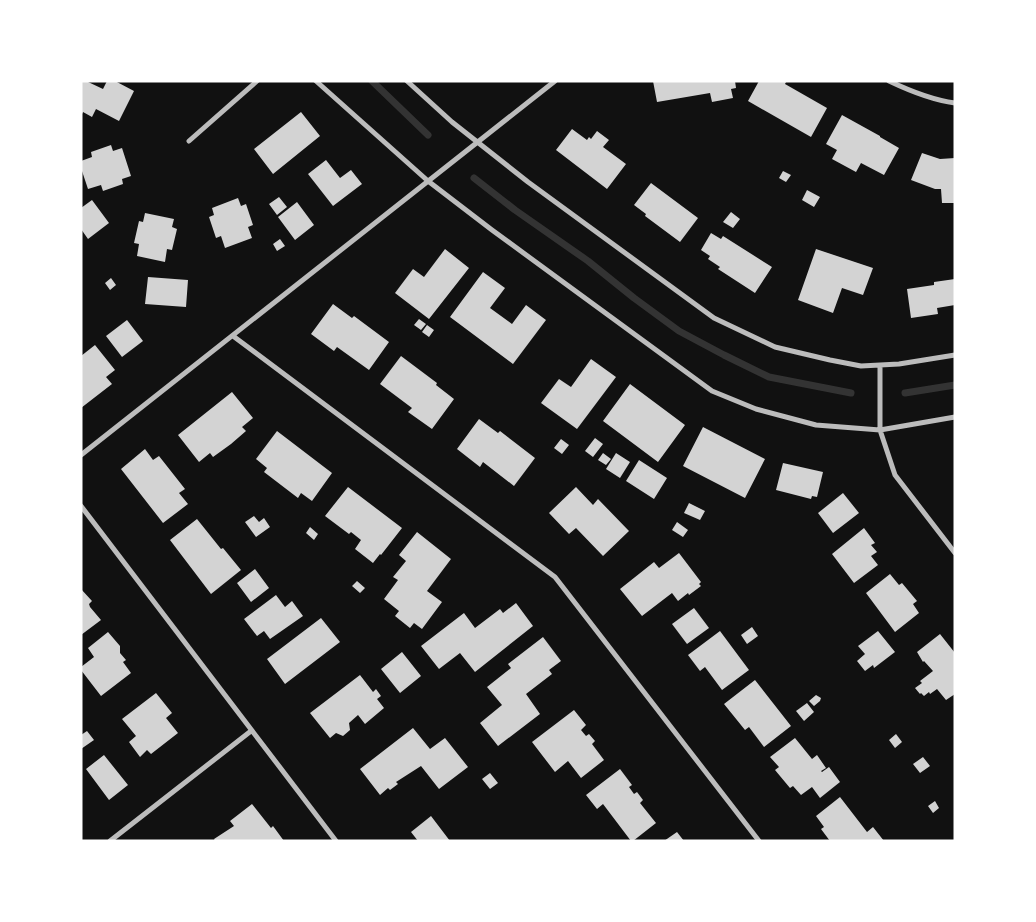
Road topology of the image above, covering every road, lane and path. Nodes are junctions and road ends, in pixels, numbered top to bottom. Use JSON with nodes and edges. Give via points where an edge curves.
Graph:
{"nodes":[{"id":1,"x":257,"y":81,"type":"edge"},
{"id":2,"x":316,"y":81,"type":"edge"},
{"id":3,"x":407,"y":81,"type":"edge"},
{"id":4,"x":556,"y":81,"type":"edge"},
{"id":5,"x":889,"y":81,"type":"edge"},
{"id":6,"x":955,"y":103,"type":"edge"},
{"id":7,"x":189,"y":140,"type":"dead end"},
{"id":8,"x":478,"y":142,"type":"junction"},
{"id":9,"x":428,"y":181,"type":"junction"},
{"id":10,"x":233,"y":336,"type":"junction"},
{"id":11,"x":955,"y":355,"type":"edge"},
{"id":12,"x":880,"y":366,"type":"junction"},
{"id":13,"x":955,"y":417,"type":"edge"},
{"id":14,"x":880,"y":430,"type":"junction"},
{"id":15,"x":81,"y":455,"type":"edge"},
{"id":16,"x":81,"y":506,"type":"edge"},
{"id":17,"x":955,"y":553,"type":"edge"},
{"id":18,"x":251,"y":731,"type":"junction"},
{"id":19,"x":110,"y":841,"type":"edge"},
{"id":20,"x":336,"y":841,"type":"edge"},
{"id":21,"x":759,"y":841,"type":"edge"}],
"edges":[{"from":1,"to":7,"type":"street"},
{"from":2,"to":9,"type":"street"},
{"from":3,"to":8,"type":"street"},
{"from":4,"to":8,"type":"street"},
{"from":5,"to":6,"type":"street","via":[[943,102]]},
{"from":8,"to":9,"type":"street"},
{"from":8,"to":12,"type":"street","via":[[714,318],[775,347],[861,366]]},
{"from":9,"to":10,"type":"street"},
{"from":9,"to":14,"type":"street","via":[[712,391],[756,409],[816,425]]},
{"from":10,"to":15,"type":"street"},
{"from":10,"to":21,"type":"street","via":[[555,577]]},
{"from":11,"to":12,"type":"street"},
{"from":12,"to":14,"type":"street"},
{"from":13,"to":14,"type":"street"},
{"from":14,"to":17,"type":"street","via":[[895,475]]},
{"from":16,"to":18,"type":"street"},
{"from":18,"to":19,"type":"street"},
{"from":18,"to":20,"type":"street"}]}
